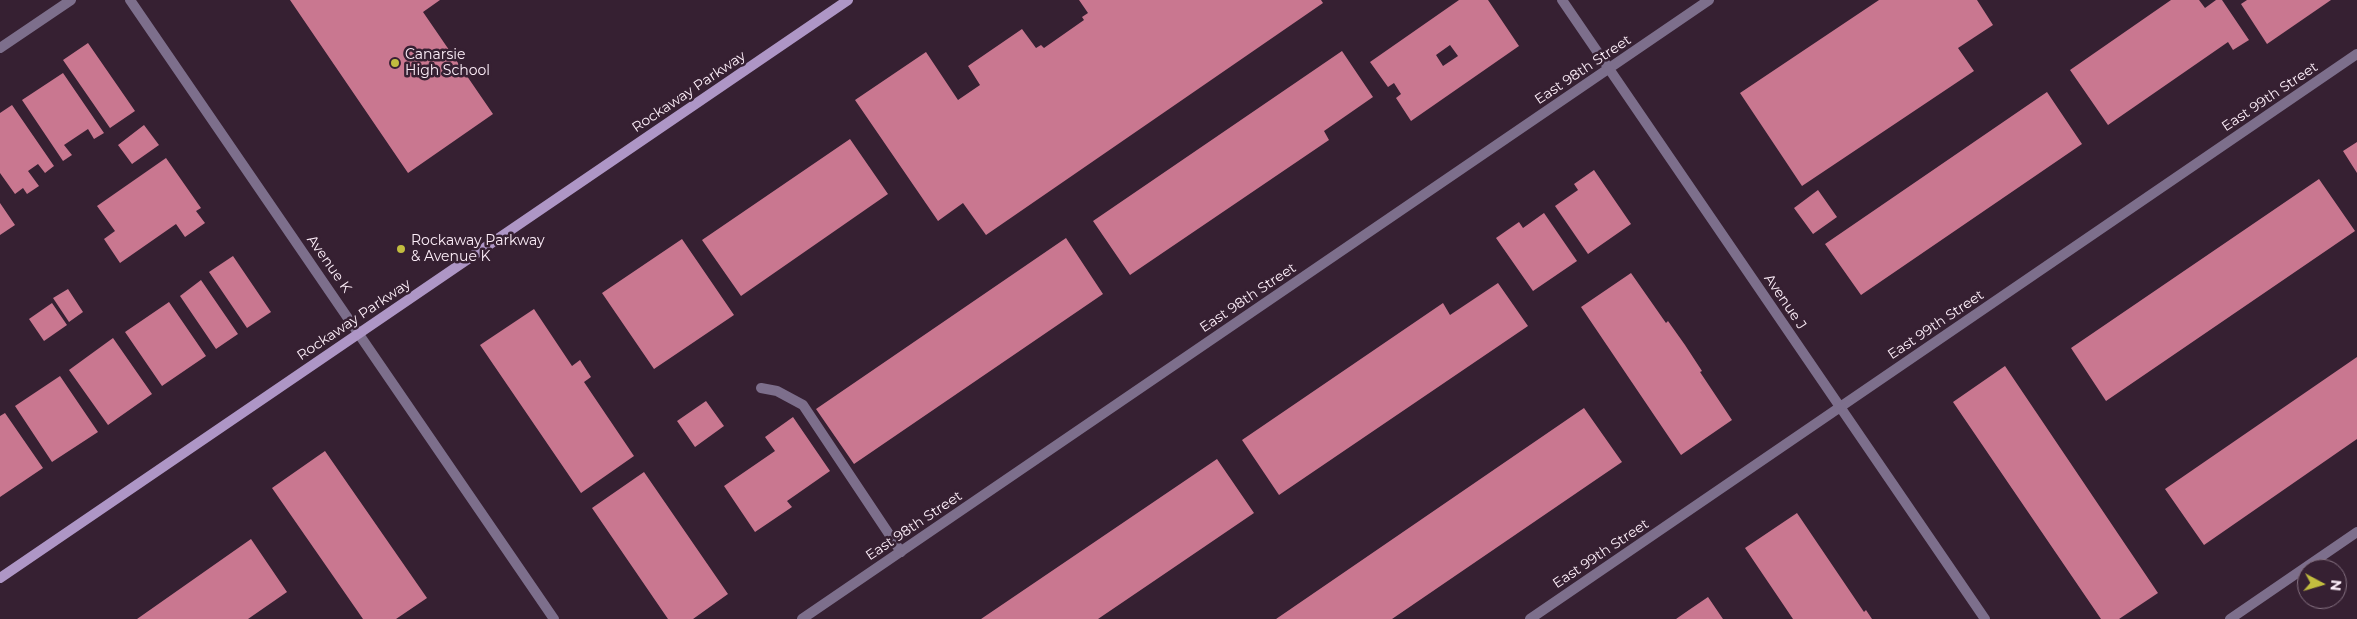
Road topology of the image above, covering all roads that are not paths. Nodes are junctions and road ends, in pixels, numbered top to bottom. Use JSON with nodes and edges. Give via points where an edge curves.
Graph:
{"nodes":[{"id":1,"x":70,"y":0,"type":"edge"},
{"id":2,"x":130,"y":0,"type":"edge"},
{"id":3,"x":848,"y":0,"type":"edge"},
{"id":4,"x":1562,"y":0,"type":"edge"},
{"id":5,"x":1709,"y":0,"type":"edge"},
{"id":6,"x":0,"y":48,"type":"edge"},
{"id":7,"x":2357,"y":54,"type":"edge"},
{"id":8,"x":1609,"y":68,"type":"junction"},
{"id":9,"x":360,"y":333,"type":"junction"},
{"id":10,"x":761,"y":388,"type":"dead end"},
{"id":11,"x":1840,"y":407,"type":"junction"},
{"id":12,"x":2357,"y":532,"type":"edge"},
{"id":13,"x":901,"y":552,"type":"junction"},
{"id":14,"x":0,"y":578,"type":"edge"},
{"id":15,"x":554,"y":619,"type":"edge"},
{"id":16,"x":802,"y":619,"type":"edge"},
{"id":17,"x":1530,"y":619,"type":"edge"},
{"id":18,"x":1985,"y":619,"type":"edge"},
{"id":19,"x":2230,"y":619,"type":"edge"}],
"edges":[{"from":1,"to":6,"type":"street"},
{"from":2,"to":9,"type":"street","name":"Avenue K"},
{"from":3,"to":9,"type":"main road","name":"Rockaway Parkway"},
{"from":4,"to":8,"type":"street","name":"Avenue J"},
{"from":5,"to":8,"type":"street","name":"East 98th Street"},
{"from":7,"to":11,"type":"street","name":"East 99th Street"},
{"from":8,"to":11,"type":"street","name":"Avenue J"},
{"from":8,"to":13,"type":"street","name":"East 98th Street"},
{"from":9,"to":14,"type":"main road","name":"Rockaway Parkway"},
{"from":9,"to":15,"type":"street","name":"Avenue K"},
{"from":10,"to":13,"type":"street","via":[[776,391],[804,405]]},
{"from":11,"to":17,"type":"street","name":"East 99th Street"},
{"from":11,"to":18,"type":"street","name":"Avenue J"},
{"from":12,"to":19,"type":"street"},
{"from":13,"to":16,"type":"street","name":"East 98th Street"}]}
